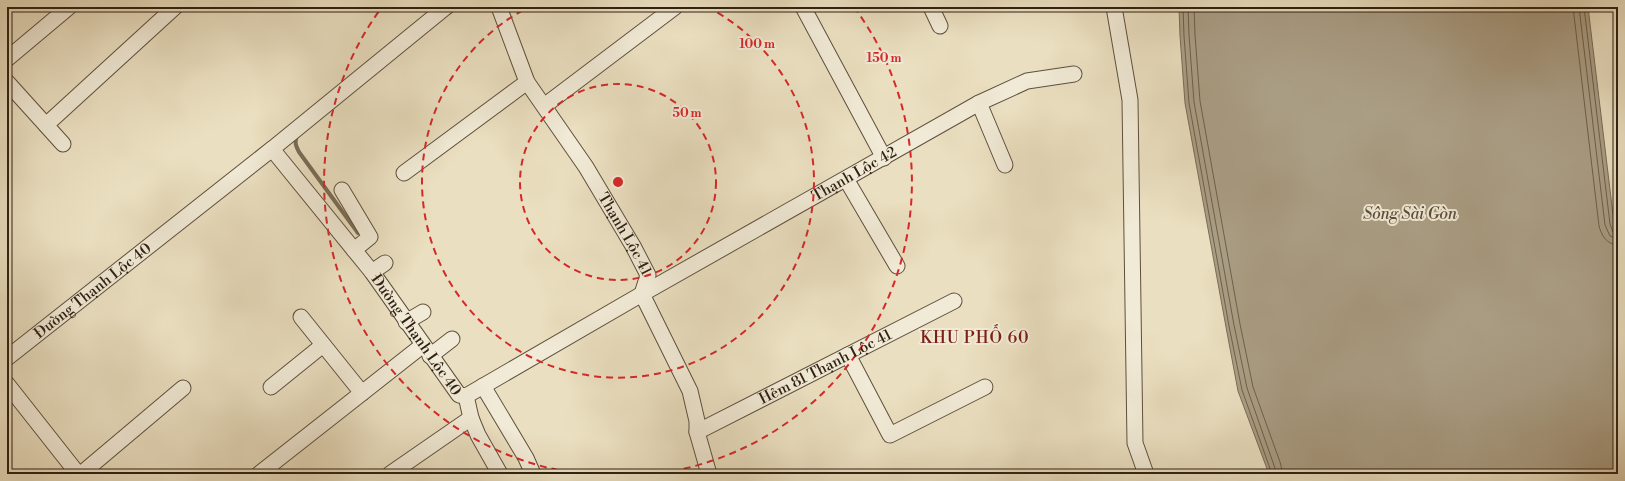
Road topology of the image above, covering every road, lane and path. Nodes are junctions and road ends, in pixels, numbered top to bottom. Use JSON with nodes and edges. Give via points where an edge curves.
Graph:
{"nodes":[{"id":1,"x":68,"y":7,"type":"edge"},
{"id":2,"x":175,"y":7,"type":"edge"},
{"id":3,"x":446,"y":7,"type":"edge"},
{"id":4,"x":499,"y":7,"type":"edge"},
{"id":5,"x":675,"y":7,"type":"edge"},
{"id":6,"x":802,"y":7,"type":"edge"},
{"id":7,"x":931,"y":7,"type":"edge"},
{"id":8,"x":1114,"y":7,"type":"edge"},
{"id":9,"x":940,"y":26,"type":"dead end"},
{"id":10,"x":7,"y":59,"type":"edge"},
{"id":11,"x":1074,"y":74,"type":"dead end"},
{"id":12,"x":7,"y":82,"type":"edge"},
{"id":13,"x":527,"y":82,"type":"junction"},
{"id":14,"x":980,"y":103,"type":"junction"},
{"id":15,"x":544,"y":106,"type":"junction"},
{"id":16,"x":46,"y":125,"type":"junction"},
{"id":17,"x":63,"y":144,"type":"dead end"},
{"id":18,"x":272,"y":149,"type":"junction"},
{"id":19,"x":884,"y":158,"type":"junction"},
{"id":20,"x":1005,"y":165,"type":"dead end"},
{"id":21,"x":404,"y":173,"type":"dead end"},
{"id":22,"x":846,"y":179,"type":"junction"},
{"id":23,"x":342,"y":190,"type":"dead end"},
{"id":24,"x":354,"y":250,"type":"junction"},
{"id":25,"x":385,"y":263,"type":"dead end"},
{"id":26,"x":897,"y":266,"type":"dead end"},
{"id":27,"x":372,"y":272,"type":"junction"},
{"id":28,"x":642,"y":294,"type":"junction"},
{"id":29,"x":954,"y":301,"type":"dead end"},
{"id":30,"x":423,"y":312,"type":"dead end"},
{"id":31,"x":301,"y":317,"type":"dead end"},
{"id":32,"x":406,"y":322,"type":"junction"},
{"id":33,"x":452,"y":339,"type":"dead end"},
{"id":34,"x":323,"y":345,"type":"junction"},
{"id":35,"x":427,"y":350,"type":"junction"},
{"id":36,"x":848,"y":355,"type":"junction"},
{"id":37,"x":7,"y":358,"type":"edge"},
{"id":38,"x":7,"y":384,"type":"edge"},
{"id":39,"x":483,"y":386,"type":"junction"},
{"id":40,"x":271,"y":387,"type":"dead end"},
{"id":41,"x":985,"y":387,"type":"dead end"},
{"id":42,"x":183,"y":388,"type":"dead end"},
{"id":43,"x":362,"y":393,"type":"junction"},
{"id":44,"x":466,"y":396,"type":"junction"},
{"id":45,"x":471,"y":418,"type":"junction"},
{"id":46,"x":697,"y":432,"type":"junction"},
{"id":47,"x":78,"y":474,"type":"edge"},
{"id":48,"x":81,"y":474,"type":"edge"},
{"id":49,"x":259,"y":474,"type":"edge"},
{"id":50,"x":390,"y":474,"type":"edge"},
{"id":51,"x":500,"y":474,"type":"edge"},
{"id":52,"x":533,"y":474,"type":"edge"},
{"id":53,"x":709,"y":474,"type":"edge"},
{"id":54,"x":1146,"y":474,"type":"edge"}],
"edges":[{"from":1,"to":10,"type":"street"},
{"from":2,"to":16,"type":"street"},
{"from":3,"to":18,"type":"street","name":"Đường Thạnh Lộc 40"},
{"from":4,"to":13,"type":"street","name":"Thạnh Lộc 41"},
{"from":5,"to":15,"type":"street"},
{"from":6,"to":19,"type":"street"},
{"from":7,"to":9,"type":"street"},
{"from":8,"to":54,"type":"street","via":[[1130,100],[1135,443]]},
{"from":11,"to":14,"type":"street","name":"Thạnh Lộc 42","via":[[1027,81]]},
{"from":12,"to":16,"type":"street"},
{"from":13,"to":15,"type":"street","name":"Thạnh Lộc 41"},
{"from":13,"to":21,"type":"street"},
{"from":14,"to":19,"type":"street","name":"Thạnh Lộc 42"},
{"from":14,"to":20,"type":"street"},
{"from":15,"to":28,"type":"street","name":"Thạnh Lộc 41","via":[[586,167],[633,246],[648,275]]},
{"from":16,"to":17,"type":"street"},
{"from":18,"to":24,"type":"street","name":"Đường Thạnh Lộc 40"},
{"from":18,"to":37,"type":"street","name":"Đường Thạnh Lộc 40"},
{"from":19,"to":22,"type":"street","name":"Thạnh Lộc 42"},
{"from":22,"to":26,"type":"street"},
{"from":22,"to":28,"type":"street","name":"Thạnh Lộc 42"},
{"from":23,"to":24,"type":"street","via":[[370,237]]},
{"from":24,"to":27,"type":"street","name":"Đường Thạnh Lộc 40"},
{"from":25,"to":27,"type":"street"},
{"from":27,"to":32,"type":"street","name":"Đường Thạnh Lộc 40"},
{"from":28,"to":39,"type":"street","name":"Đường Thạnh Lộc 40"},
{"from":28,"to":46,"type":"street","name":"Thạnh Lộc 41","via":[[690,391]]},
{"from":29,"to":36,"type":"street","name":"Hẻm 81 Thạnh Lộc 41"},
{"from":30,"to":32,"type":"street"},
{"from":31,"to":34,"type":"street"},
{"from":32,"to":35,"type":"street","name":"Đường Thạnh Lộc 40"},
{"from":33,"to":35,"type":"street"},
{"from":34,"to":40,"type":"street"},
{"from":34,"to":43,"type":"street"},
{"from":35,"to":43,"type":"street"},
{"from":35,"to":44,"type":"street","name":"Đường Thạnh Lộc 40","via":[[459,395]]},
{"from":36,"to":41,"type":"street","via":[[890,435]]},
{"from":36,"to":46,"type":"street","name":"Hẻm 81 Thạnh Lộc 41"},
{"from":38,"to":47,"type":"street"},
{"from":39,"to":44,"type":"street","name":"Đường Thạnh Lộc 40"},
{"from":39,"to":52,"type":"street"},
{"from":42,"to":48,"type":"street"},
{"from":43,"to":49,"type":"street"},
{"from":44,"to":45,"type":"street"},
{"from":45,"to":50,"type":"street"},
{"from":45,"to":51,"type":"street"},
{"from":46,"to":53,"type":"street","name":"Thạnh Lộc 41"}]}
